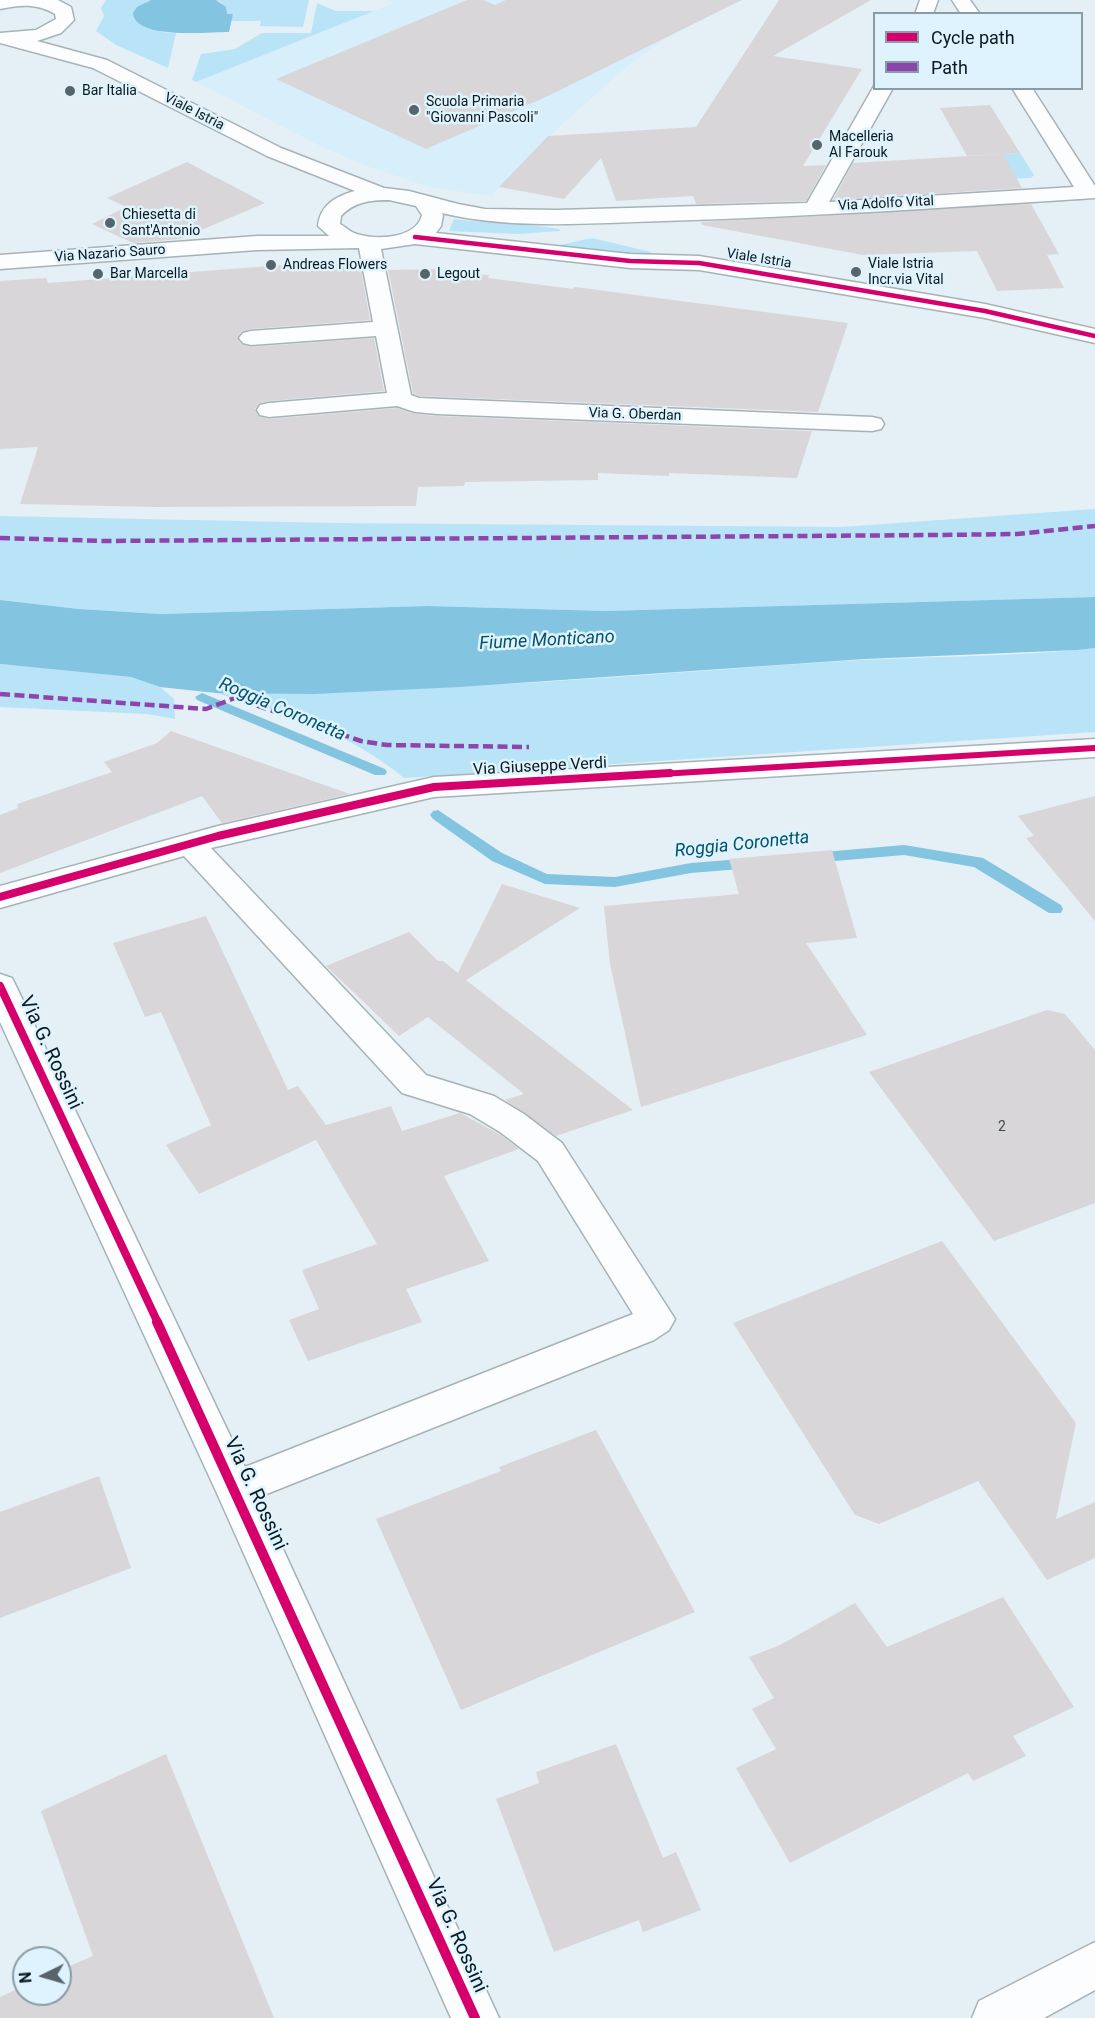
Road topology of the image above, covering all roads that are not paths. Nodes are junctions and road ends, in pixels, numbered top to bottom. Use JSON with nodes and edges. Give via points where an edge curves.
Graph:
{"nodes":[{"id":1,"x":15,"y":0,"type":"edge"},
{"id":2,"x":31,"y":0,"type":"edge"},
{"id":3,"x":0,"y":3,"type":"edge"},
{"id":4,"x":66,"y":12,"type":"edge"},
{"id":5,"x":2,"y":38,"type":"edge"},
{"id":6,"x":100,"y":64,"type":"junction"},
{"id":7,"x":882,"y":90,"type":"edge"},
{"id":8,"x":1023,"y":90,"type":"edge"},
{"id":9,"x":289,"y":159,"type":"junction"},
{"id":10,"x":1092,"y":192,"type":"edge"},
{"id":11,"x":381,"y":194,"type":"junction"},
{"id":12,"x":424,"y":203,"type":"junction"},
{"id":13,"x":815,"y":208,"type":"junction"},
{"id":14,"x":480,"y":215,"type":"junction"},
{"id":15,"x":677,"y":216,"type":"junction"},
{"id":16,"x":332,"y":217,"type":"junction"},
{"id":17,"x":606,"y":236,"type":"junction"},
{"id":18,"x":416,"y":237,"type":"junction"},
{"id":19,"x":446,"y":240,"type":"junction"},
{"id":20,"x":363,"y":242,"type":"junction"},
{"id":21,"x":257,"y":243,"type":"junction"},
{"id":22,"x":0,"y":262,"type":"edge"},
{"id":23,"x":699,"y":263,"type":"junction"},
{"id":24,"x":385,"y":328,"type":"junction"},
{"id":25,"x":1095,"y":336,"type":"edge"},
{"id":26,"x":251,"y":338,"type":"dead end"},
{"id":27,"x":400,"y":399,"type":"junction"},
{"id":28,"x":269,"y":410,"type":"dead end"},
{"id":29,"x":872,"y":424,"type":"dead end"},
{"id":30,"x":1095,"y":748,"type":"edge"},
{"id":31,"x":190,"y":844,"type":"junction"},
{"id":32,"x":0,"y":897,"type":"edge"},
{"id":33,"x":0,"y":986,"type":"edge"},
{"id":34,"x":235,"y":1490,"type":"junction"},
{"id":35,"x":1095,"y":1965,"type":"edge"},
{"id":36,"x":475,"y":2018,"type":"edge"},
{"id":37,"x":996,"y":2018,"type":"edge"}],
"edges":[{"from":1,"to":3,"type":"street"},
{"from":2,"to":4,"type":"street","via":[[50,3]]},
{"from":4,"to":5,"type":"street","via":[[43,33]]},
{"from":4,"to":6,"type":"street","name":"Viale Istria","via":[[71,38]]},
{"from":5,"to":6,"type":"street","name":"Viale Istria"},
{"from":6,"to":9,"type":"street","name":"Viale Istria"},
{"from":7,"to":13,"type":"street"},
{"from":8,"to":10,"type":"street"},
{"from":9,"to":11,"type":"street","name":"Viale Istria"},
{"from":9,"to":16,"type":"street","name":"Viale Istria","via":[[322,187]]},
{"from":10,"to":13,"type":"street","name":"Via Adolfo Vital"},
{"from":11,"to":12,"type":"street","name":"Viale Istria"},
{"from":11,"to":16,"type":"street","name":"Viale Istria","via":[[354,198]]},
{"from":12,"to":14,"type":"street","name":"Viale Istria"},
{"from":12,"to":18,"type":"street","via":[[434,216],[432,224]]},
{"from":13,"to":15,"type":"street","name":"Via Adolfo Vital"},
{"from":14,"to":15,"type":"street","name":"Via Adolfo Vital"},
{"from":14,"to":17,"type":"street","name":"Viale Istria","via":[[553,223]]},
{"from":15,"to":17,"type":"street","name":"Via Adolfo Vital"},
{"from":15,"to":23,"type":"street","name":"Via Adolfo Vital","via":[[649,229],[650,239]]},
{"from":16,"to":20,"type":"street","name":"Viale Istria","via":[[345,238]]},
{"from":16,"to":21,"type":"street","name":"Via Nazario Sauro","via":[[298,236]]},
{"from":17,"to":19,"type":"street","name":"Viale Istria","via":[[530,241]]},
{"from":17,"to":23,"type":"street","name":"Viale Istria"},
{"from":18,"to":19,"type":"street","name":"Viale Istria"},
{"from":18,"to":20,"type":"street","name":"Viale Istria"},
{"from":19,"to":23,"type":"street","name":"Viale Istria","via":[[630,261]]},
{"from":20,"to":21,"type":"street","name":"Via Nazario Sauro"},
{"from":20,"to":24,"type":"street"},
{"from":21,"to":22,"type":"street","name":"Via Nazario Sauro"},
{"from":23,"to":25,"type":"street","name":"Viale Istria","via":[[985,311]]},
{"from":24,"to":26,"type":"street"},
{"from":24,"to":27,"type":"street"},
{"from":27,"to":28,"type":"street","name":"Via G. Oberdan"},
{"from":27,"to":29,"type":"street","name":"Via G. Oberdan","via":[[438,407]]},
{"from":30,"to":31,"type":"street","name":"Via Giuseppe Verdi","via":[[434,787]]},
{"from":31,"to":32,"type":"street","name":"Via Giuseppe Verdi"},
{"from":31,"to":34,"type":"street","via":[[414,1084],[482,1105],[512,1122],[550,1152],[656,1319],[641,1329]]},
{"from":33,"to":34,"type":"street","name":"Via G. Rossini"},
{"from":34,"to":36,"type":"street","name":"Via G. Rossini"},
{"from":35,"to":37,"type":"street"}]}
